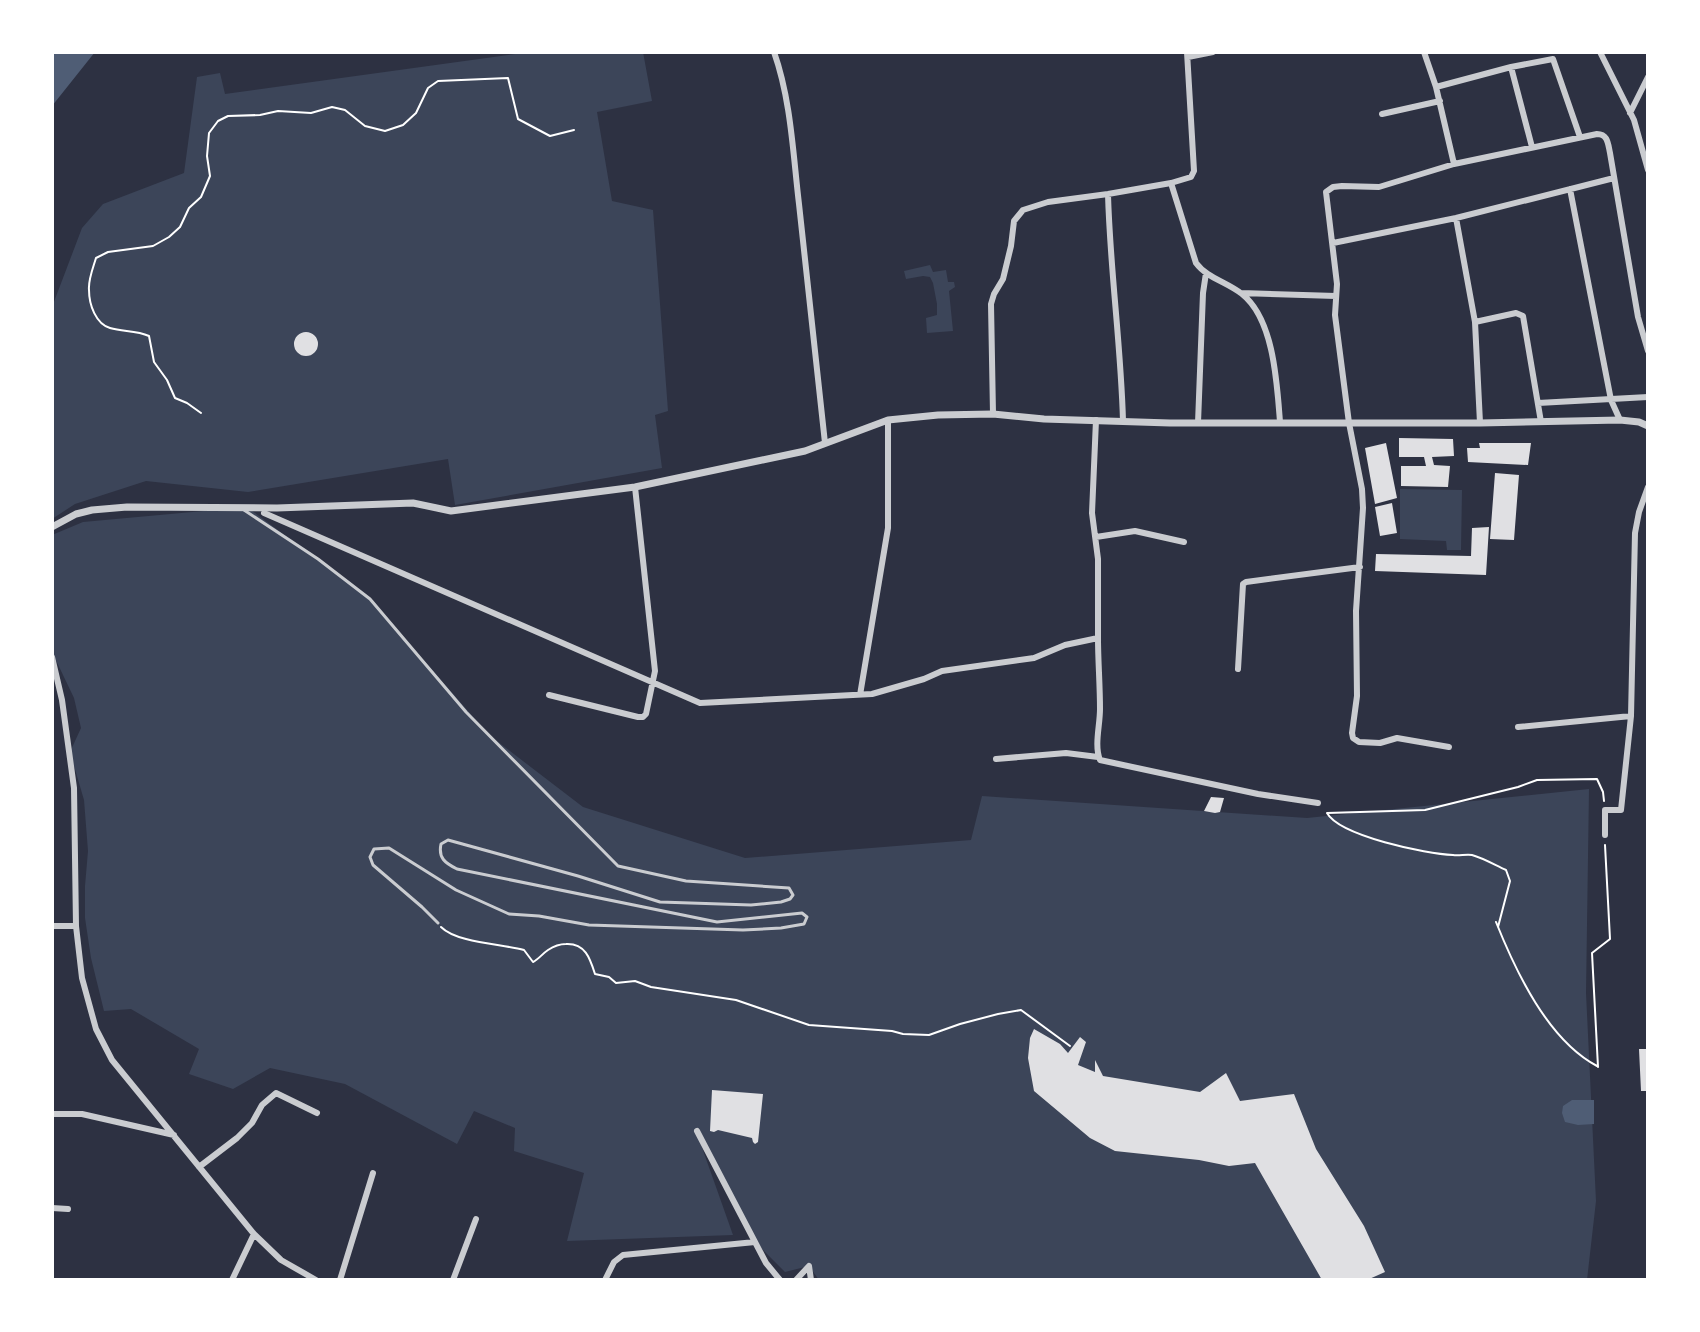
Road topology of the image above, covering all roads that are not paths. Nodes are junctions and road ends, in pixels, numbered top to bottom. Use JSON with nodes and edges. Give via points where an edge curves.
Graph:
{"nodes":[{"id":1,"x":774,"y":52,"type":"edge"},
{"id":2,"x":1213,"y":52,"type":"edge"},
{"id":3,"x":1424,"y":52,"type":"edge"},
{"id":4,"x":1600,"y":52,"type":"edge"},
{"id":5,"x":1187,"y":54,"type":"edge"},
{"id":6,"x":1511,"y":67,"type":"junction"},
{"id":7,"x":1648,"y":77,"type":"edge"},
{"id":8,"x":1436,"y":87,"type":"junction"},
{"id":9,"x":1440,"y":101,"type":"junction"},
{"id":10,"x":1630,"y":113,"type":"junction"},
{"id":11,"x":1382,"y":114,"type":"dead end"},
{"id":12,"x":1580,"y":137,"type":"junction"},
{"id":13,"x":1532,"y":147,"type":"junction"},
{"id":14,"x":1454,"y":164,"type":"junction"},
{"id":15,"x":1648,"y":170,"type":"edge"},
{"id":16,"x":1614,"y":178,"type":"junction"},
{"id":17,"x":1171,"y":183,"type":"junction"},
{"id":18,"x":1570,"y":189,"type":"junction"},
{"id":19,"x":1108,"y":194,"type":"junction"},
{"id":20,"x":1456,"y":218,"type":"junction"},
{"id":21,"x":1333,"y":243,"type":"junction"},
{"id":22,"x":1206,"y":273,"type":"junction"},
{"id":23,"x":1241,"y":293,"type":"junction"},
{"id":24,"x":1336,"y":296,"type":"junction"},
{"id":25,"x":1475,"y":322,"type":"junction"},
{"id":26,"x":1648,"y":351,"type":"edge"},
{"id":27,"x":1648,"y":397,"type":"edge"},
{"id":28,"x":1611,"y":400,"type":"junction"},
{"id":29,"x":1538,"y":403,"type":"junction"},
{"id":30,"x":993,"y":414,"type":"junction"},
{"id":31,"x":888,"y":420,"type":"junction"},
{"id":32,"x":1096,"y":420,"type":"junction"},
{"id":33,"x":1620,"y":420,"type":"junction"},
{"id":34,"x":1123,"y":421,"type":"junction"},
{"id":35,"x":1280,"y":422,"type":"junction"},
{"id":36,"x":1541,"y":422,"type":"junction"},
{"id":37,"x":1198,"y":423,"type":"junction"},
{"id":38,"x":1349,"y":423,"type":"junction"},
{"id":39,"x":1480,"y":423,"type":"junction"},
{"id":40,"x":1648,"y":426,"type":"edge"},
{"id":41,"x":825,"y":443,"type":"junction"},
{"id":42,"x":635,"y":487,"type":"junction"},
{"id":43,"x":1648,"y":487,"type":"edge"},
{"id":44,"x":240,"y":507,"type":"junction"},
{"id":45,"x":264,"y":513,"type":"dead end"},
{"id":46,"x":52,"y":527,"type":"edge"},
{"id":47,"x":1096,"y":537,"type":"junction"},
{"id":48,"x":1184,"y":542,"type":"dead end"},
{"id":49,"x":1360,"y":567,"type":"junction"},
{"id":50,"x":1098,"y":638,"type":"junction"},
{"id":51,"x":52,"y":657,"type":"edge"},
{"id":52,"x":1238,"y":669,"type":"dead end"},
{"id":53,"x":653,"y":682,"type":"junction"},
{"id":54,"x":549,"y":695,"type":"dead end"},
{"id":55,"x":860,"y":695,"type":"junction"},
{"id":56,"x":52,"y":700,"type":"edge"},
{"id":57,"x":62,"y":700,"type":"junction"},
{"id":58,"x":1631,"y":716,"type":"junction"},
{"id":59,"x":1518,"y":727,"type":"dead end"},
{"id":60,"x":1449,"y":747,"type":"dead end"},
{"id":61,"x":1098,"y":757,"type":"junction"},
{"id":62,"x":996,"y":759,"type":"dead end"},
{"id":63,"x":1318,"y":803,"type":"dead end"},
{"id":64,"x":1605,"y":835,"type":"road end"},
{"id":65,"x":438,"y":923,"type":"road end"},
{"id":66,"x":52,"y":926,"type":"edge"},
{"id":67,"x":76,"y":926,"type":"junction"},
{"id":68,"x":317,"y":1113,"type":"dead end"},
{"id":69,"x":52,"y":1114,"type":"edge"},
{"id":70,"x":697,"y":1131,"type":"dead end"},
{"id":71,"x":174,"y":1135,"type":"junction"},
{"id":72,"x":199,"y":1167,"type":"junction"},
{"id":73,"x":373,"y":1173,"type":"dead end"},
{"id":74,"x":52,"y":1208,"type":"edge"},
{"id":75,"x":68,"y":1209,"type":"dead end"},
{"id":76,"x":476,"y":1219,"type":"dead end"},
{"id":77,"x":254,"y":1234,"type":"junction"},
{"id":78,"x":755,"y":1242,"type":"junction"},
{"id":79,"x":232,"y":1280,"type":"edge"},
{"id":80,"x":316,"y":1280,"type":"edge"},
{"id":81,"x":340,"y":1280,"type":"edge"},
{"id":82,"x":453,"y":1280,"type":"edge"},
{"id":83,"x":605,"y":1280,"type":"edge"},
{"id":84,"x":780,"y":1280,"type":"edge"},
{"id":85,"x":796,"y":1280,"type":"edge"},
{"id":86,"x":811,"y":1280,"type":"edge"}],
"edges":[{"from":1,"to":41,"type":"street","via":[[785,92]]},
{"from":2,"to":5,"type":"street"},
{"from":3,"to":8,"type":"street"},
{"from":4,"to":10,"type":"street"},
{"from":5,"to":17,"type":"street","via":[[1194,171],[1188,179]]},
{"from":6,"to":8,"type":"street"},
{"from":6,"to":12,"type":"street","via":[[1553,59]]},
{"from":6,"to":13,"type":"street"},
{"from":7,"to":10,"type":"street"},
{"from":8,"to":9,"type":"street"},
{"from":9,"to":11,"type":"street"},
{"from":9,"to":14,"type":"street"},
{"from":10,"to":15,"type":"street"},
{"from":12,"to":13,"type":"street"},
{"from":12,"to":16,"type":"street","via":[[1606,137]]},
{"from":13,"to":14,"type":"street"},
{"from":14,"to":21,"type":"street","via":[[1379,187],[1328,190]]},
{"from":16,"to":18,"type":"street"},
{"from":16,"to":26,"type":"street"},
{"from":17,"to":19,"type":"street"},
{"from":17,"to":22,"type":"street","via":[[1192,254]]},
{"from":18,"to":20,"type":"street"},
{"from":18,"to":28,"type":"street"},
{"from":19,"to":30,"type":"street","via":[[1034,205],[1014,221],[1003,279],[991,304]]},
{"from":19,"to":34,"type":"street"},
{"from":20,"to":21,"type":"street"},
{"from":20,"to":25,"type":"street"},
{"from":21,"to":24,"type":"street"},
{"from":22,"to":23,"type":"street"},
{"from":22,"to":37,"type":"street"},
{"from":23,"to":24,"type":"street"},
{"from":23,"to":35,"type":"street","via":[[1252,304],[1268,341]]},
{"from":24,"to":38,"type":"street"},
{"from":25,"to":29,"type":"street","via":[[1523,316]]},
{"from":25,"to":39,"type":"street"},
{"from":27,"to":28,"type":"street"},
{"from":28,"to":29,"type":"street"},
{"from":28,"to":33,"type":"street"},
{"from":29,"to":36,"type":"street"},
{"from":30,"to":31,"type":"street"},
{"from":30,"to":32,"type":"street"},
{"from":31,"to":41,"type":"street"},
{"from":31,"to":55,"type":"street","via":[[888,528]]},
{"from":32,"to":34,"type":"street"},
{"from":32,"to":47,"type":"street"},
{"from":33,"to":36,"type":"street"},
{"from":33,"to":40,"type":"street"},
{"from":34,"to":37,"type":"street"},
{"from":35,"to":37,"type":"street"},
{"from":35,"to":38,"type":"street"},
{"from":36,"to":39,"type":"street"},
{"from":38,"to":39,"type":"street"},
{"from":38,"to":49,"type":"street","via":[[1362,489]]},
{"from":41,"to":42,"type":"street"},
{"from":42,"to":44,"type":"street","via":[[451,511],[413,503]]},
{"from":42,"to":53,"type":"street"},
{"from":43,"to":58,"type":"street","via":[[1635,533]]},
{"from":44,"to":46,"type":"street","via":[[92,510]]},
{"from":44,"to":65,"type":"lane","via":[[370,599],[466,712],[618,866],[686,881],[789,888],[793,895],[786,901],[751,905],[660,902],[448,840],[439,852],[448,864],[717,922],[802,913],[807,917],[804,924],[743,930],[589,925],[509,914],[456,890],[389,848],[374,849],[373,865]]},
{"from":45,"to":53,"type":"street"},
{"from":47,"to":48,"type":"street","via":[[1135,531]]},
{"from":47,"to":50,"type":"street"},
{"from":49,"to":52,"type":"street","via":[[1243,584]]},
{"from":49,"to":60,"type":"street","via":[[1353,738],[1380,743],[1397,738]]},
{"from":50,"to":55,"type":"street","via":[[1034,658],[949,669]]},
{"from":50,"to":61,"type":"street"},
{"from":51,"to":57,"type":"street"},
{"from":53,"to":54,"type":"street","via":[[643,717]]},
{"from":53,"to":55,"type":"street","via":[[700,703]]},
{"from":56,"to":57,"type":"street"},
{"from":57,"to":67,"type":"street","via":[[74,788]]},
{"from":58,"to":59,"type":"street"},
{"from":58,"to":64,"type":"street","via":[[1621,810],[1605,810]]},
{"from":61,"to":62,"type":"street","via":[[1066,753]]},
{"from":61,"to":63,"type":"street"},
{"from":66,"to":67,"type":"street"},
{"from":67,"to":71,"type":"street","via":[[82,978],[96,1029],[112,1060]]},
{"from":68,"to":72,"type":"street","via":[[276,1093],[237,1138]]},
{"from":69,"to":71,"type":"street","via":[[82,1114]]},
{"from":70,"to":78,"type":"street"},
{"from":71,"to":72,"type":"street"},
{"from":72,"to":77,"type":"street"},
{"from":73,"to":81,"type":"street"},
{"from":74,"to":75,"type":"street"},
{"from":76,"to":82,"type":"street"},
{"from":77,"to":79,"type":"street"},
{"from":77,"to":80,"type":"street","via":[[281,1260]]},
{"from":78,"to":83,"type":"street","via":[[623,1255]]},
{"from":78,"to":84,"type":"street"},
{"from":85,"to":86,"type":"street","via":[[809,1266]]}]}
